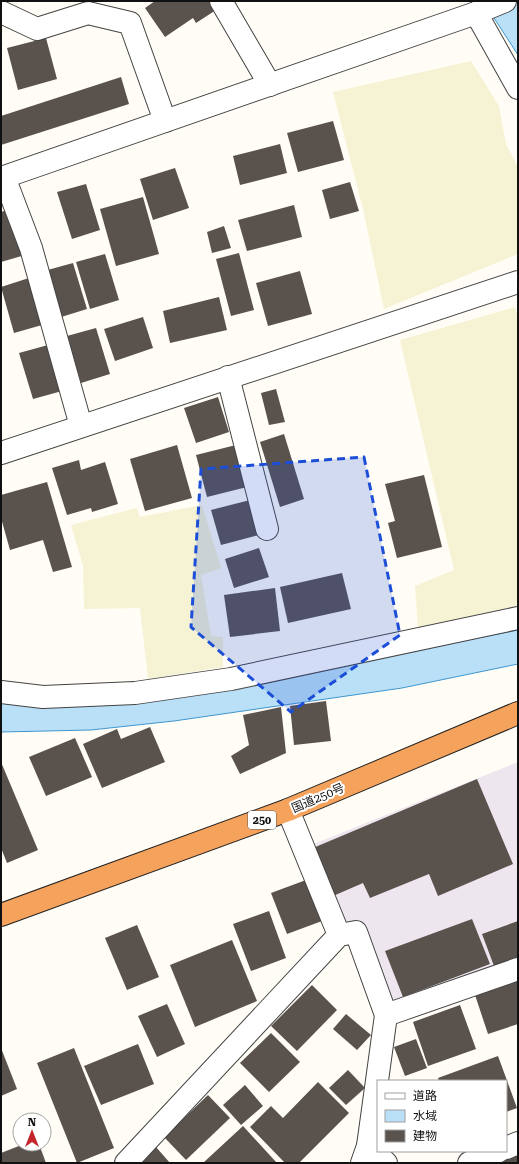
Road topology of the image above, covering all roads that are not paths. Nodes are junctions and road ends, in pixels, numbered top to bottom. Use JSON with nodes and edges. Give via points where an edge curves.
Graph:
{"nodes":[{"id":1,"x":221,"y":1,"type":"edge"},
{"id":2,"x":505,"y":1,"type":"edge"},
{"id":3,"x":1,"y":12,"type":"edge"},
{"id":4,"x":476,"y":13,"type":"junction"},
{"id":5,"x":270,"y":85,"type":"junction"},
{"id":6,"x":518,"y":88,"type":"edge"},
{"id":7,"x":165,"y":121,"type":"junction"},
{"id":8,"x":2,"y":178,"type":"edge"},
{"id":9,"x":518,"y":282,"type":"edge"},
{"id":10,"x":228,"y":377,"type":"junction"},
{"id":11,"x":81,"y":426,"type":"junction"},
{"id":12,"x":1,"y":453,"type":"edge"},
{"id":13,"x":267,"y":529,"type":"dead end"},
{"id":14,"x":518,"y":618,"type":"edge"},
{"id":15,"x":1,"y":692,"type":"edge"},
{"id":16,"x":518,"y":713,"type":"edge"},
{"id":17,"x":288,"y":810,"type":"junction"},
{"id":18,"x":1,"y":915,"type":"edge"},
{"id":19,"x":339,"y":935,"type":"junction"},
{"id":20,"x":518,"y":969,"type":"edge"},
{"id":21,"x":386,"y":1015,"type":"junction"},
{"id":22,"x":518,"y":1143,"type":"edge"},
{"id":23,"x":507,"y":1148,"type":"edge"},
{"id":24,"x":496,"y":1152,"type":"edge"},
{"id":25,"x":365,"y":1154,"type":"edge"},
{"id":26,"x":126,"y":1163,"type":"edge"},
{"id":27,"x":386,"y":1163,"type":"edge"},
{"id":28,"x":469,"y":1163,"type":"edge"}],
"edges":[{"from":1,"to":5,"type":"street"},
{"from":2,"to":4,"type":"street"},
{"from":3,"to":7,"type":"street","via":[[37,29],[88,13],[130,23]]},
{"from":4,"to":5,"type":"street"},
{"from":4,"to":6,"type":"street"},
{"from":5,"to":7,"type":"street"},
{"from":7,"to":8,"type":"street"},
{"from":8,"to":11,"type":"street","via":[[31,248]]},
{"from":9,"to":10,"type":"street"},
{"from":10,"to":11,"type":"street"},
{"from":10,"to":13,"type":"street"},
{"from":11,"to":12,"type":"street"},
{"from":14,"to":15,"type":"street","via":[[223,680],[135,693],[43,697]]},
{"from":16,"to":17,"type":"highway","name":"国道250号","number":"250"},
{"from":17,"to":18,"type":"highway","name":"国道250号","number":"250"},
{"from":17,"to":19,"type":"street"},
{"from":19,"to":21,"type":"street","via":[[356,932]]},
{"from":19,"to":26,"type":"street"},
{"from":20,"to":21,"type":"street"},
{"from":21,"to":25,"type":"street"},
{"from":22,"to":23,"type":"street"},
{"from":24,"to":28,"type":"street"},
{"from":25,"to":27,"type":"street"}]}
